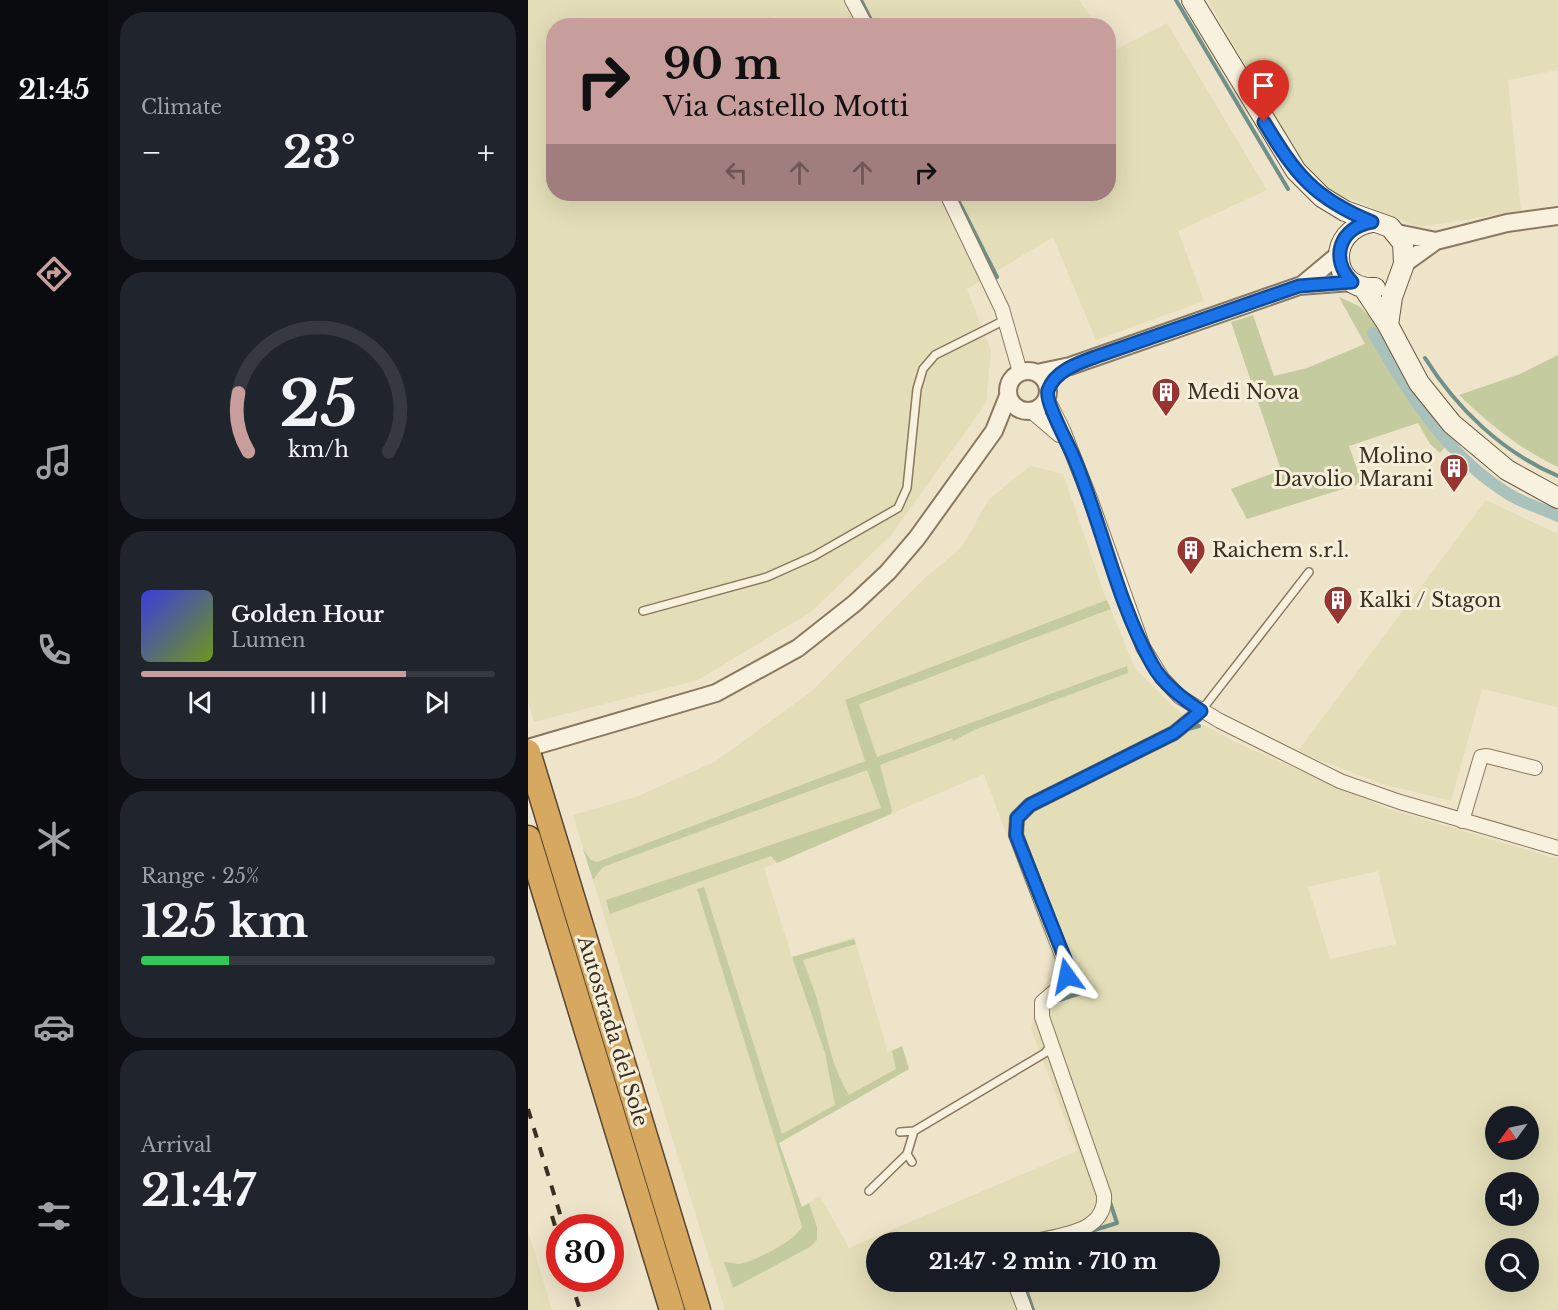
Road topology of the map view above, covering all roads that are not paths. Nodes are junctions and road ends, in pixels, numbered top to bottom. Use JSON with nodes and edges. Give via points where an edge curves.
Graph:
{"nodes":[{"id":1,"x":852,"y":0,"type":"edge"},
{"id":2,"x":1192,"y":0,"type":"edge"},
{"id":3,"x":862,"y":18,"type":"edge"},
{"id":4,"x":1322,"y":197,"type":"junction"},
{"id":5,"x":950,"y":201,"type":"edge"},
{"id":6,"x":1558,"y":216,"type":"edge"},
{"id":7,"x":1372,"y":222,"type":"junction"},
{"id":8,"x":1397,"y":233,"type":"junction"},
{"id":9,"x":1436,"y":241,"type":"junction"},
{"id":10,"x":1341,"y":246,"type":"junction"},
{"id":11,"x":1401,"y":271,"type":"junction"},
{"id":12,"x":1357,"y":285,"type":"junction"},
{"id":13,"x":1299,"y":286,"type":"junction"},
{"id":14,"x":1005,"y":320,"type":"junction"},
{"id":15,"x":1389,"y":325,"type":"junction"},
{"id":16,"x":1070,"y":366,"type":"junction"},
{"id":17,"x":1028,"y":373,"type":"junction"},
{"id":18,"x":1047,"y":394,"type":"junction"},
{"id":19,"x":1008,"y":396,"type":"junction"},
{"id":20,"x":1028,"y":411,"type":"junction"},
{"id":21,"x":994,"y":431,"type":"junction"},
{"id":22,"x":1068,"y":444,"type":"junction"},
{"id":23,"x":1558,"y":498,"type":"edge"},
{"id":24,"x":1309,"y":572,"type":"dead end"},
{"id":25,"x":643,"y":611,"type":"dead end"},
{"id":26,"x":1201,"y":711,"type":"junction"},
{"id":27,"x":528,"y":751,"type":"edge"},
{"id":28,"x":1535,"y":768,"type":"dead end"},
{"id":29,"x":1462,"y":821,"type":"junction"},
{"id":30,"x":528,"y":838,"type":"edge"},
{"id":31,"x":1558,"y":848,"type":"edge"},
{"id":32,"x":1052,"y":1044,"type":"junction"},
{"id":33,"x":914,"y":1131,"type":"junction"},
{"id":34,"x":900,"y":1132,"type":"dead end"},
{"id":35,"x":908,"y":1154,"type":"junction"},
{"id":36,"x":912,"y":1162,"type":"dead end"},
{"id":37,"x":869,"y":1191,"type":"dead end"},
{"id":38,"x":1067,"y":1232,"type":"edge"},
{"id":39,"x":1018,"y":1292,"type":"edge"},
{"id":40,"x":672,"y":1310,"type":"edge"},
{"id":41,"x":698,"y":1310,"type":"edge"},
{"id":42,"x":1025,"y":1310,"type":"edge"}],
"edges":[{"from":1,"to":3,"type":"street"},
{"from":2,"to":4,"type":"main road","via":[[1285,156]]},
{"from":4,"to":7,"type":"main road"},
{"from":4,"to":10,"type":"main road"},
{"from":5,"to":14,"type":"street"},
{"from":6,"to":9,"type":"street"},
{"from":7,"to":8,"type":"main road","via":[[1382,223]]},
{"from":7,"to":10,"type":"main road","via":[[1361,224]]},
{"from":8,"to":9,"type":"street"},
{"from":8,"to":11,"type":"main road","via":[[1403,243]]},
{"from":9,"to":11,"type":"street"},
{"from":10,"to":12,"type":"main road","via":[[1340,265]]},
{"from":10,"to":13,"type":"street"},
{"from":11,"to":12,"type":"main road","via":[[1381,288]]},
{"from":11,"to":15,"type":"main road"},
{"from":12,"to":13,"type":"street"},
{"from":12,"to":15,"type":"main road"},
{"from":13,"to":16,"type":"street"},
{"from":14,"to":17,"type":"street"},
{"from":14,"to":25,"type":"lane","via":[[935,355],[923,369],[917,388],[907,488],[898,508],[814,556],[767,577]]},
{"from":15,"to":23,"type":"main road","via":[[1419,382],[1452,424],[1499,465]]},
{"from":16,"to":17,"type":"street"},
{"from":16,"to":18,"type":"street"},
{"from":17,"to":18,"type":"street","via":[[1045,380]]},
{"from":17,"to":19,"type":"street","via":[[1010,382]]},
{"from":18,"to":20,"type":"street","via":[[1041,407]]},
{"from":18,"to":22,"type":"street"},
{"from":19,"to":20,"type":"street","via":[[1015,406]]},
{"from":19,"to":21,"type":"street"},
{"from":20,"to":21,"type":"street"},
{"from":20,"to":22,"type":"street"},
{"from":21,"to":27,"type":"street","via":[[888,572],[798,648],[716,693]]},
{"from":22,"to":26,"type":"street","via":[[1143,647],[1162,678]]},
{"from":24,"to":26,"type":"lane"},
{"from":26,"to":29,"type":"street","via":[[1340,781]]},
{"from":26,"to":32,"type":"street","via":[[1174,733],[1030,805],[1017,818],[1016,835],[1067,964],[1065,981],[1042,1002]]},
{"from":27,"to":41,"type":"highway","name":"Autostrada del Sole"},
{"from":28,"to":29,"type":"street","via":[[1481,757]]},
{"from":29,"to":31,"type":"street"},
{"from":30,"to":40,"type":"highway","name":"Autostrada del Sole"},
{"from":32,"to":33,"type":"lane","via":[[1045,1053]]},
{"from":32,"to":38,"type":"street","via":[[1105,1206],[1100,1218],[1089,1226]]},
{"from":33,"to":34,"type":"lane"},
{"from":33,"to":35,"type":"lane"},
{"from":35,"to":36,"type":"lane"},
{"from":35,"to":37,"type":"lane"},
{"from":39,"to":42,"type":"street"}]}
